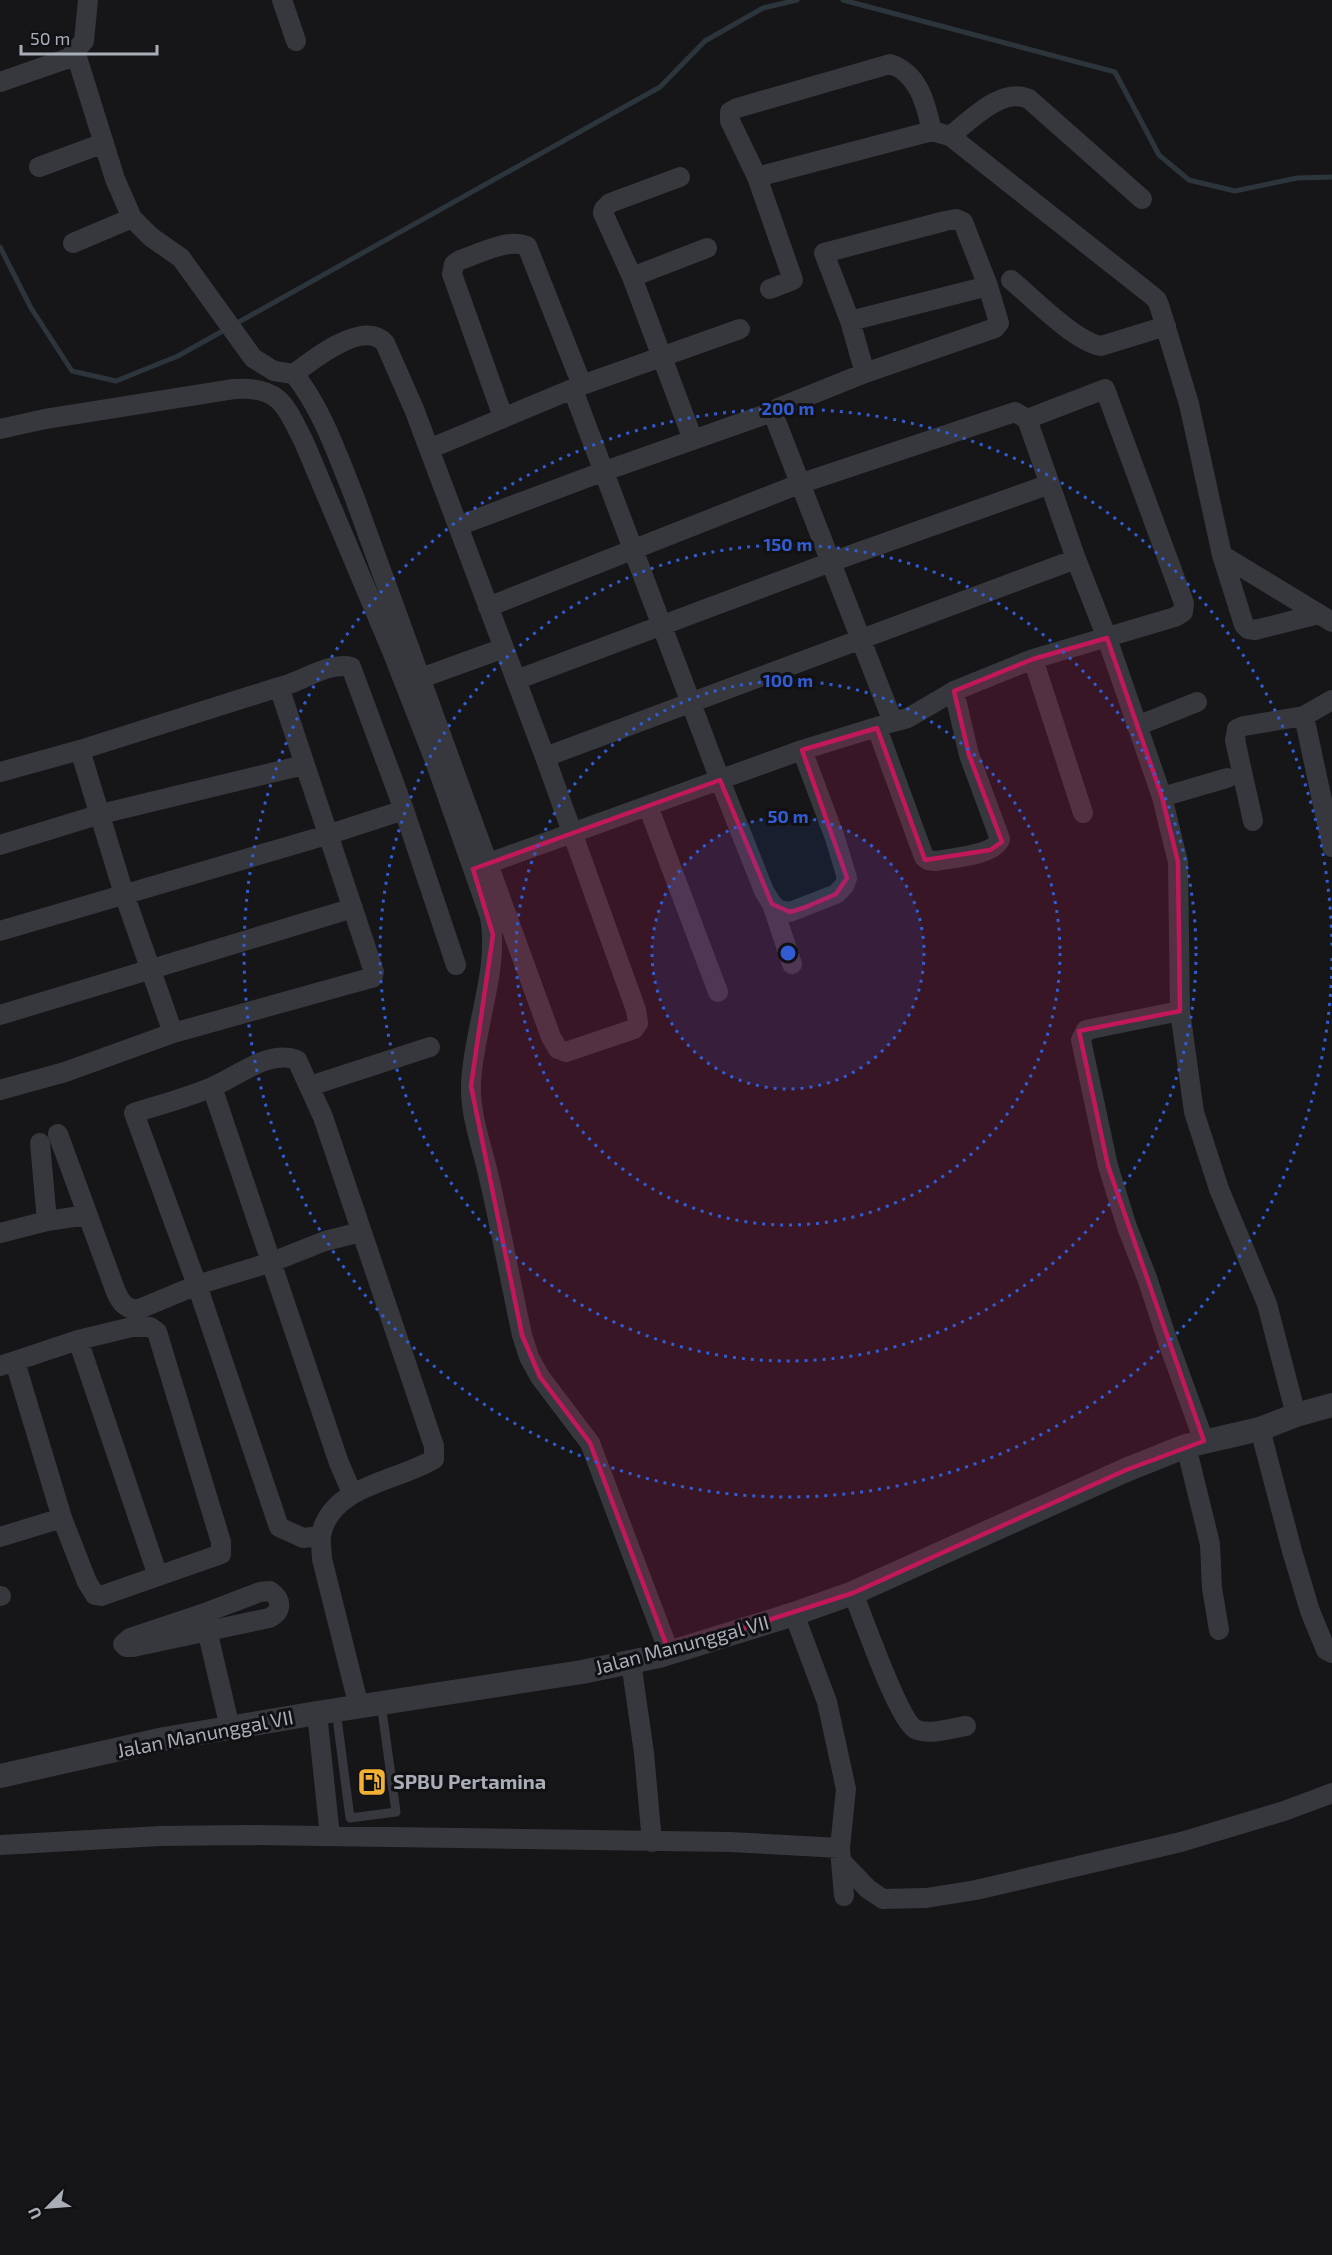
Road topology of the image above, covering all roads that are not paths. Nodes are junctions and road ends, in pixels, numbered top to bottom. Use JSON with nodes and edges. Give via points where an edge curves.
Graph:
{"nodes":[{"id":1,"x":88,"y":0,"type":"edge"},
{"id":2,"x":282,"y":0,"type":"edge"},
{"id":3,"x":296,"y":41,"type":"dead end"},
{"id":4,"x":75,"y":51,"type":"junction"},
{"id":5,"x":0,"y":82,"type":"edge"},
{"id":6,"x":941,"y":134,"type":"junction"},
{"id":7,"x":104,"y":143,"type":"junction"},
{"id":8,"x":39,"y":167,"type":"dead end"},
{"id":9,"x":680,"y":177,"type":"dead end"},
{"id":10,"x":757,"y":177,"type":"junction"},
{"id":11,"x":1142,"y":199,"type":"dead end"},
{"id":12,"x":132,"y":218,"type":"junction"},
{"id":13,"x":74,"y":243,"type":"dead end"},
{"id":14,"x":707,"y":248,"type":"dead end"},
{"id":15,"x":632,"y":277,"type":"junction"},
{"id":16,"x":1011,"y":280,"type":"dead end"},
{"id":17,"x":988,"y":286,"type":"junction"},
{"id":18,"x":770,"y":289,"type":"dead end"},
{"id":19,"x":850,"y":321,"type":"junction"},
{"id":20,"x":1166,"y":326,"type":"junction"},
{"id":21,"x":740,"y":329,"type":"dead end"},
{"id":22,"x":663,"y":356,"type":"junction"},
{"id":23,"x":865,"y":373,"type":"junction"},
{"id":24,"x":294,"y":374,"type":"junction"},
{"id":25,"x":578,"y":388,"type":"junction"},
{"id":26,"x":775,"y":411,"type":"junction"},
{"id":27,"x":503,"y":417,"type":"junction"},
{"id":28,"x":1027,"y":419,"type":"junction"},
{"id":29,"x":0,"y":429,"type":"edge"},
{"id":30,"x":693,"y":440,"type":"junction"},
{"id":31,"x":429,"y":449,"type":"junction"},
{"id":32,"x":603,"y":472,"type":"junction"},
{"id":33,"x":800,"y":484,"type":"junction"},
{"id":34,"x":1050,"y":484,"type":"junction"},
{"id":35,"x":458,"y":526,"type":"junction"},
{"id":36,"x":633,"y":551,"type":"junction"},
{"id":37,"x":1222,"y":555,"type":"junction"},
{"id":38,"x":1076,"y":559,"type":"junction"},
{"id":39,"x":831,"y":562,"type":"junction"},
{"id":40,"x":488,"y":607,"type":"junction"},
{"id":41,"x":1325,"y":618,"type":"edge"},
{"id":42,"x":661,"y":626,"type":"junction"},
{"id":43,"x":1107,"y":638,"type":"junction"},
{"id":44,"x":862,"y":640,"type":"junction"},
{"id":45,"x":504,"y":648,"type":"junction"},
{"id":46,"x":1033,"y":659,"type":"junction"},
{"id":47,"x":421,"y":678,"type":"junction"},
{"id":48,"x":516,"y":680,"type":"junction"},
{"id":49,"x":279,"y":687,"type":"junction"},
{"id":50,"x":954,"y":691,"type":"junction"},
{"id":51,"x":1332,"y":700,"type":"edge"},
{"id":52,"x":1197,"y":702,"type":"dead end"},
{"id":53,"x":691,"y":704,"type":"junction"},
{"id":54,"x":1304,"y":716,"type":"junction"},
{"id":55,"x":885,"y":725,"type":"junction"},
{"id":56,"x":1137,"y":726,"type":"junction"},
{"id":57,"x":80,"y":750,"type":"junction"},
{"id":58,"x":802,"y":750,"type":"junction"},
{"id":59,"x":545,"y":757,"type":"junction"},
{"id":60,"x":304,"y":765,"type":"junction"},
{"id":61,"x":0,"y":772,"type":"edge"},
{"id":62,"x":1227,"y":778,"type":"dead end"},
{"id":63,"x":720,"y":780,"type":"junction"},
{"id":64,"x":1162,"y":797,"type":"junction"},
{"id":65,"x":648,"y":806,"type":"junction"},
{"id":66,"x":404,"y":810,"type":"junction"},
{"id":67,"x":1083,"y":813,"type":"dead end"},
{"id":68,"x":101,"y":814,"type":"junction"},
{"id":69,"x":1253,"y":821,"type":"dead end"},
{"id":70,"x":573,"y":834,"type":"junction"},
{"id":71,"x":327,"y":835,"type":"junction"},
{"id":72,"x":0,"y":845,"type":"edge"},
{"id":73,"x":1332,"y":847,"type":"edge"},
{"id":74,"x":481,"y":866,"type":"junction"},
{"id":75,"x":124,"y":894,"type":"junction"},
{"id":76,"x":772,"y":904,"type":"junction"},
{"id":77,"x":353,"y":908,"type":"junction"},
{"id":78,"x":0,"y":931,"type":"edge"},
{"id":79,"x":792,"y":964,"type":"dead end"},
{"id":80,"x":456,"y":965,"type":"dead end"},
{"id":81,"x":150,"y":969,"type":"junction"},
{"id":82,"x":717,"y":992,"type":"dead end"},
{"id":83,"x":1180,"y":1011,"type":"junction"},
{"id":84,"x":0,"y":1016,"type":"edge"},
{"id":85,"x":173,"y":1033,"type":"junction"},
{"id":86,"x":430,"y":1047,"type":"dead end"},
{"id":87,"x":310,"y":1086,"type":"junction"},
{"id":88,"x":212,"y":1087,"type":"junction"},
{"id":89,"x":0,"y":1090,"type":"edge"},
{"id":90,"x":58,"y":1134,"type":"dead end"},
{"id":91,"x":40,"y":1143,"type":"dead end"},
{"id":92,"x":87,"y":1215,"type":"junction"},
{"id":93,"x":47,"y":1221,"type":"junction"},
{"id":94,"x":361,"y":1232,"type":"junction"},
{"id":95,"x":0,"y":1233,"type":"edge"},
{"id":96,"x":272,"y":1262,"type":"junction"},
{"id":97,"x":197,"y":1286,"type":"junction"},
{"id":98,"x":78,"y":1340,"type":"junction"},
{"id":99,"x":7,"y":1364,"type":"edge"},
{"id":100,"x":1332,"y":1405,"type":"edge"},
{"id":101,"x":1296,"y":1414,"type":"junction"},
{"id":102,"x":1260,"y":1429,"type":"junction"},
{"id":103,"x":1195,"y":1443,"type":"junction"},
{"id":104,"x":352,"y":1493,"type":"junction"},
{"id":105,"x":62,"y":1518,"type":"junction"},
{"id":106,"x":321,"y":1536,"type":"junction"},
{"id":107,"x":0,"y":1537,"type":"edge"},
{"id":108,"x":158,"y":1576,"type":"junction"},
{"id":109,"x":854,"y":1593,"type":"junction"},
{"id":110,"x":794,"y":1614,"type":"junction"},
{"id":111,"x":207,"y":1630,"type":"junction"},
{"id":112,"x":1219,"y":1630,"type":"dead end"},
{"id":113,"x":669,"y":1652,"type":"junction"},
{"id":114,"x":1332,"y":1653,"type":"edge"},
{"id":115,"x":631,"y":1662,"type":"junction"},
{"id":116,"x":348,"y":1708,"type":"junction"},
{"id":117,"x":966,"y":1726,"type":"dead end"},
{"id":118,"x":230,"y":1728,"type":"junction"},
{"id":119,"x":0,"y":1776,"type":"edge"},
{"id":120,"x":1332,"y":1793,"type":"edge"},
{"id":121,"x":330,"y":1836,"type":"junction"},
{"id":122,"x":652,"y":1842,"type":"junction"},
{"id":123,"x":0,"y":1845,"type":"edge"},
{"id":124,"x":841,"y":1855,"type":"junction"},
{"id":125,"x":844,"y":1896,"type":"dead end"}],
"edges":[{"from":1,"to":4,"type":"street","via":[[87,33]]},
{"from":2,"to":3,"type":"street"},
{"from":4,"to":5,"type":"street","via":[[69,58]]},
{"from":4,"to":7,"type":"street"},
{"from":6,"to":10,"type":"street"},
{"from":6,"to":10,"type":"street","via":[[912,76],[895,65],[880,65],[730,112],[730,121]]},
{"from":6,"to":11,"type":"street","via":[[997,101],[1022,96]]},
{"from":6,"to":20,"type":"street","via":[[1150,294],[1157,300]]},
{"from":7,"to":8,"type":"street"},
{"from":7,"to":12,"type":"street"},
{"from":9,"to":15,"type":"street","via":[[610,203],[604,209]]},
{"from":10,"to":18,"type":"street","via":[[793,280]]},
{"from":12,"to":13,"type":"street"},
{"from":12,"to":24,"type":"street","via":[[182,258],[243,345],[262,365]]},
{"from":14,"to":15,"type":"street"},
{"from":15,"to":22,"type":"street"},
{"from":16,"to":20,"type":"street","via":[[1080,338],[1094,345]]},
{"from":17,"to":19,"type":"street"},
{"from":17,"to":19,"type":"street","via":[[963,222],[945,221],[824,253]]},
{"from":17,"to":23,"type":"street","via":[[999,323],[995,328]]},
{"from":19,"to":23,"type":"street"},
{"from":20,"to":37,"type":"street","via":[[1189,404]]},
{"from":21,"to":22,"type":"street"},
{"from":22,"to":25,"type":"street"},
{"from":22,"to":30,"type":"street"},
{"from":23,"to":26,"type":"street"},
{"from":24,"to":31,"type":"street","via":[[320,354],[359,335],[380,337]]},
{"from":24,"to":47,"type":"street","via":[[323,423],[354,496]]},
{"from":25,"to":27,"type":"street"},
{"from":25,"to":27,"type":"street","via":[[527,246],[518,242],[508,244],[460,261],[454,264],[452,274]]},
{"from":25,"to":32,"type":"street"},
{"from":26,"to":30,"type":"street"},
{"from":26,"to":33,"type":"street"},
{"from":27,"to":31,"type":"street"},
{"from":28,"to":33,"type":"street","via":[[1015,412]]},
{"from":28,"to":34,"type":"street"},
{"from":28,"to":43,"type":"street","via":[[1105,389],[1184,603],[1183,612],[1176,616]]},
{"from":29,"to":74,"type":"street","via":[[234,389],[267,391],[277,398],[304,442]]},
{"from":30,"to":32,"type":"street"},
{"from":31,"to":35,"type":"street"},
{"from":32,"to":35,"type":"street"},
{"from":32,"to":36,"type":"street"},
{"from":33,"to":36,"type":"street"},
{"from":33,"to":39,"type":"street"},
{"from":34,"to":38,"type":"street"},
{"from":34,"to":39,"type":"street"},
{"from":35,"to":40,"type":"street"},
{"from":36,"to":40,"type":"street"},
{"from":36,"to":42,"type":"street"},
{"from":37,"to":41,"type":"street"},
{"from":37,"to":41,"type":"street","via":[[1248,629]]},
{"from":38,"to":43,"type":"street"},
{"from":38,"to":44,"type":"street"},
{"from":39,"to":42,"type":"street"},
{"from":39,"to":44,"type":"street"},
{"from":40,"to":45,"type":"street"},
{"from":42,"to":48,"type":"street"},
{"from":42,"to":53,"type":"street"},
{"from":43,"to":46,"type":"street"},
{"from":43,"to":56,"type":"street"},
{"from":44,"to":53,"type":"street"},
{"from":44,"to":55,"type":"street"},
{"from":45,"to":47,"type":"street"},
{"from":45,"to":48,"type":"street"},
{"from":46,"to":50,"type":"street"},
{"from":46,"to":67,"type":"street"},
{"from":47,"to":74,"type":"street"},
{"from":48,"to":59,"type":"street"},
{"from":49,"to":57,"type":"street"},
{"from":49,"to":60,"type":"street"},
{"from":49,"to":66,"type":"street","via":[[303,677],[351,667]]},
{"from":50,"to":55,"type":"street","via":[[908,718]]},
{"from":50,"to":55,"type":"street","via":[[969,754],[1000,839],[990,850],[936,861],[924,857]]},
{"from":51,"to":54,"type":"street"},
{"from":52,"to":56,"type":"street"},
{"from":53,"to":59,"type":"street"},
{"from":53,"to":63,"type":"street"},
{"from":54,"to":69,"type":"street","via":[[1237,729],[1235,740]]},
{"from":54,"to":73,"type":"street"},
{"from":55,"to":58,"type":"street"},
{"from":56,"to":64,"type":"street"},
{"from":57,"to":61,"type":"street"},
{"from":57,"to":68,"type":"street"},
{"from":58,"to":63,"type":"street"},
{"from":58,"to":76,"type":"street","via":[[847,878],[836,894],[806,907],[790,912]]},
{"from":59,"to":70,"type":"street"},
{"from":60,"to":68,"type":"street"},
{"from":60,"to":71,"type":"street"},
{"from":62,"to":64,"type":"street"},
{"from":63,"to":65,"type":"street"},
{"from":63,"to":76,"type":"street"},
{"from":64,"to":83,"type":"street","via":[[1178,862]]},
{"from":65,"to":70,"type":"street"},
{"from":65,"to":82,"type":"street"},
{"from":66,"to":71,"type":"street"},
{"from":66,"to":80,"type":"street"},
{"from":68,"to":72,"type":"street"},
{"from":68,"to":75,"type":"street"},
{"from":70,"to":74,"type":"street"},
{"from":70,"to":74,"type":"street","via":[[636,1010],[638,1023],[624,1034],[577,1050],[558,1049]]},
{"from":71,"to":75,"type":"street"},
{"from":71,"to":77,"type":"street"},
{"from":74,"to":113,"type":"street","via":[[493,952],[475,1047],[473,1115],[522,1335],[540,1377],[590,1443]]},
{"from":75,"to":78,"type":"street"},
{"from":75,"to":81,"type":"street"},
{"from":76,"to":79,"type":"street"},
{"from":77,"to":81,"type":"street"},
{"from":77,"to":85,"type":"street","via":[[374,972],[372,978]]},
{"from":81,"to":84,"type":"street"},
{"from":81,"to":85,"type":"street"},
{"from":83,"to":101,"type":"street","via":[[1196,1124],[1267,1304]]},
{"from":83,"to":103,"type":"street","via":[[1086,1030],[1081,1040],[1107,1166],[1168,1342]]},
{"from":85,"to":89,"type":"street","via":[[65,1072]]},
{"from":86,"to":87,"type":"street"},
{"from":87,"to":88,"type":"street","via":[[297,1060],[286,1056]]},
{"from":87,"to":94,"type":"street"},
{"from":88,"to":96,"type":"street"},
{"from":88,"to":97,"type":"street","via":[[134,1113]]},
{"from":90,"to":92,"type":"street"},
{"from":91,"to":93,"type":"street"},
{"from":92,"to":93,"type":"street"},
{"from":92,"to":97,"type":"street","via":[[120,1302],[127,1309],[137,1310]]},
{"from":93,"to":95,"type":"street"},
{"from":94,"to":96,"type":"street"},
{"from":94,"to":104,"type":"street","via":[[434,1446],[434,1459]]},
{"from":96,"to":97,"type":"street"},
{"from":96,"to":104,"type":"street"},
{"from":97,"to":106,"type":"street","via":[[279,1527],[303,1538]]},
{"from":98,"to":99,"type":"street"},
{"from":98,"to":108,"type":"street"},
{"from":98,"to":108,"type":"street","via":[[132,1327],[150,1327],[157,1332],[222,1551],[217,1557]]},
{"from":99,"to":105,"type":"street"},
{"from":100,"to":101,"type":"street","name":"Jalan Manunggal VII"},
{"from":101,"to":102,"type":"street","name":"Jalan Manunggal VII"},
{"from":102,"to":103,"type":"street","name":"Jalan Manunggal VII"},
{"from":102,"to":114,"type":"street","via":[[1310,1611],[1326,1650]]},
{"from":103,"to":109,"type":"street","name":"Jalan Manunggal VII","via":[[1126,1470]]},
{"from":103,"to":112,"type":"street"},
{"from":104,"to":106,"type":"street","via":[[329,1514]]},
{"from":105,"to":107,"type":"street"},
{"from":105,"to":108,"type":"street","via":[[94,1595]]},
{"from":106,"to":116,"type":"street"},
{"from":109,"to":110,"type":"street","name":"Jalan Manunggal VII"},
{"from":109,"to":117,"type":"street","via":[[909,1725],[929,1732]]},
{"from":110,"to":113,"type":"street","name":"Jalan Manunggal VII"},
{"from":110,"to":124,"type":"street","via":[[827,1702],[846,1789]]},
{"from":111,"to":111,"type":"street","via":[[133,1647],[123,1644],[130,1638],[260,1592],[270,1591],[279,1599],[280,1607],[273,1616]]},
{"from":111,"to":118,"type":"street"},
{"from":113,"to":115,"type":"street","name":"Jalan Manunggal VII"},
{"from":115,"to":116,"type":"street","name":"Jalan Manunggal VII"},
{"from":115,"to":122,"type":"street"},
{"from":116,"to":116,"type":"lane","via":[[396,1812],[350,1818]]},
{"from":116,"to":118,"type":"street","name":"Jalan Manunggal VII"},
{"from":116,"to":121,"type":"street"},
{"from":118,"to":119,"type":"street","name":"Jalan Manunggal VII"},
{"from":120,"to":124,"type":"street","via":[[1181,1842],[926,1898],[883,1899],[868,1889]]},
{"from":121,"to":122,"type":"street"},
{"from":121,"to":123,"type":"street","via":[[160,1836]]},
{"from":122,"to":124,"type":"street","via":[[730,1842]]},
{"from":124,"to":125,"type":"street"}]}
